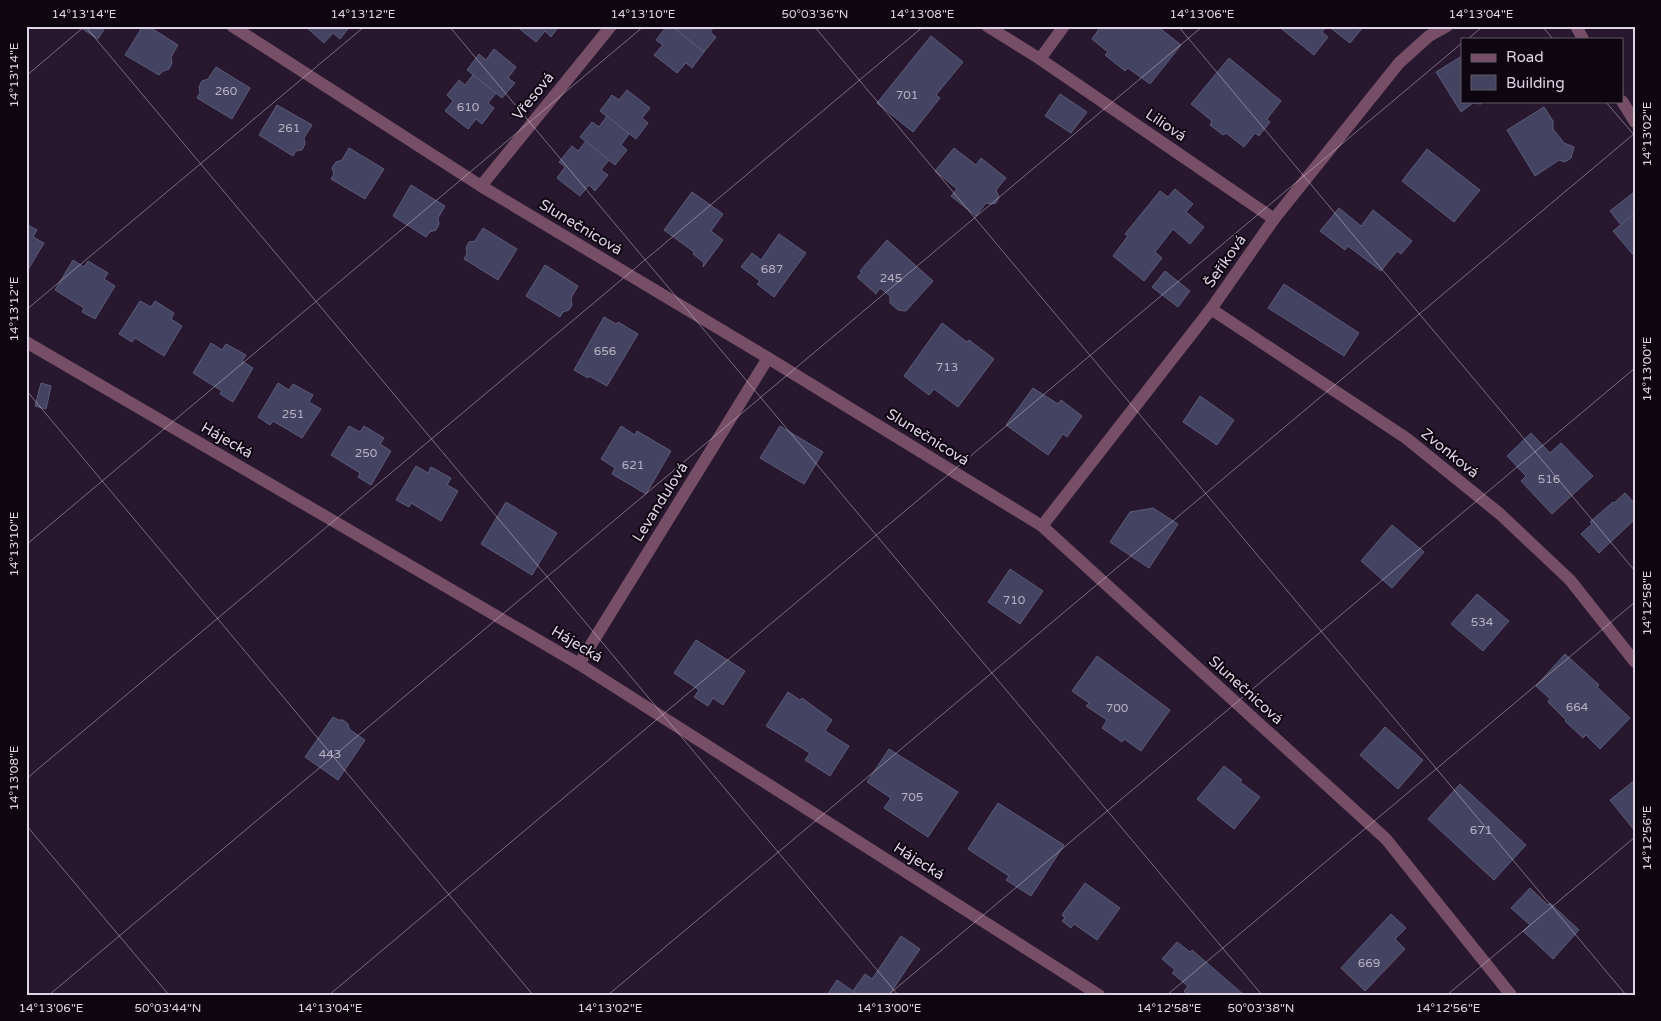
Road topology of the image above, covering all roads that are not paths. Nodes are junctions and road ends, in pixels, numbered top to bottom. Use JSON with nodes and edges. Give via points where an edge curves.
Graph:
{"nodes":[{"id":1,"x":610,"y":26,"type":"edge"},
{"id":2,"x":987,"y":26,"type":"edge"},
{"id":3,"x":1064,"y":26,"type":"edge"},
{"id":4,"x":1447,"y":26,"type":"edge"},
{"id":5,"x":1576,"y":26,"type":"edge"},
{"id":6,"x":240,"y":28,"type":"edge"},
{"id":7,"x":1582,"y":38,"type":"edge"},
{"id":8,"x":1040,"y":58,"type":"junction"},
{"id":9,"x":1623,"y":102,"type":"edge"},
{"id":10,"x":1635,"y":122,"type":"edge"},
{"id":11,"x":481,"y":186,"type":"junction"},
{"id":12,"x":1274,"y":219,"type":"junction"},
{"id":13,"x":1211,"y":309,"type":"junction"},
{"id":14,"x":26,"y":342,"type":"edge"},
{"id":15,"x":768,"y":358,"type":"junction"},
{"id":16,"x":1042,"y":526,"type":"junction"},
{"id":17,"x":1635,"y":662,"type":"edge"},
{"id":18,"x":579,"y":664,"type":"junction"},
{"id":19,"x":1099,"y":995,"type":"edge"},
{"id":20,"x":1511,"y":995,"type":"edge"}],
"edges":[{"from":1,"to":11,"type":"street","name":"Vřesová"},
{"from":2,"to":8,"type":"street","name":"Liliová"},
{"from":3,"to":8,"type":"street"},
{"from":4,"to":12,"type":"street","name":"Šeříková","via":[[1429,36],[1400,63]]},
{"from":5,"to":7,"type":"street"},
{"from":6,"to":11,"type":"street","name":"Slunečnicová"},
{"from":8,"to":12,"type":"street","name":"Liliová"},
{"from":9,"to":10,"type":"street"},
{"from":11,"to":15,"type":"street","name":"Slunečnicová"},
{"from":12,"to":13,"type":"street","name":"Šeříková"},
{"from":13,"to":16,"type":"street","name":"Šeříková"},
{"from":13,"to":17,"type":"street","name":"Zvonková","via":[[1406,438],[1500,514],[1570,580]]},
{"from":14,"to":18,"type":"street","name":"Hájecká"},
{"from":15,"to":16,"type":"street","name":"Slunečnicová"},
{"from":15,"to":18,"type":"street","name":"Levandulová"},
{"from":16,"to":20,"type":"street","name":"Slunečnicová","via":[[1386,840]]},
{"from":18,"to":19,"type":"street","name":"Hájecká"}]}
